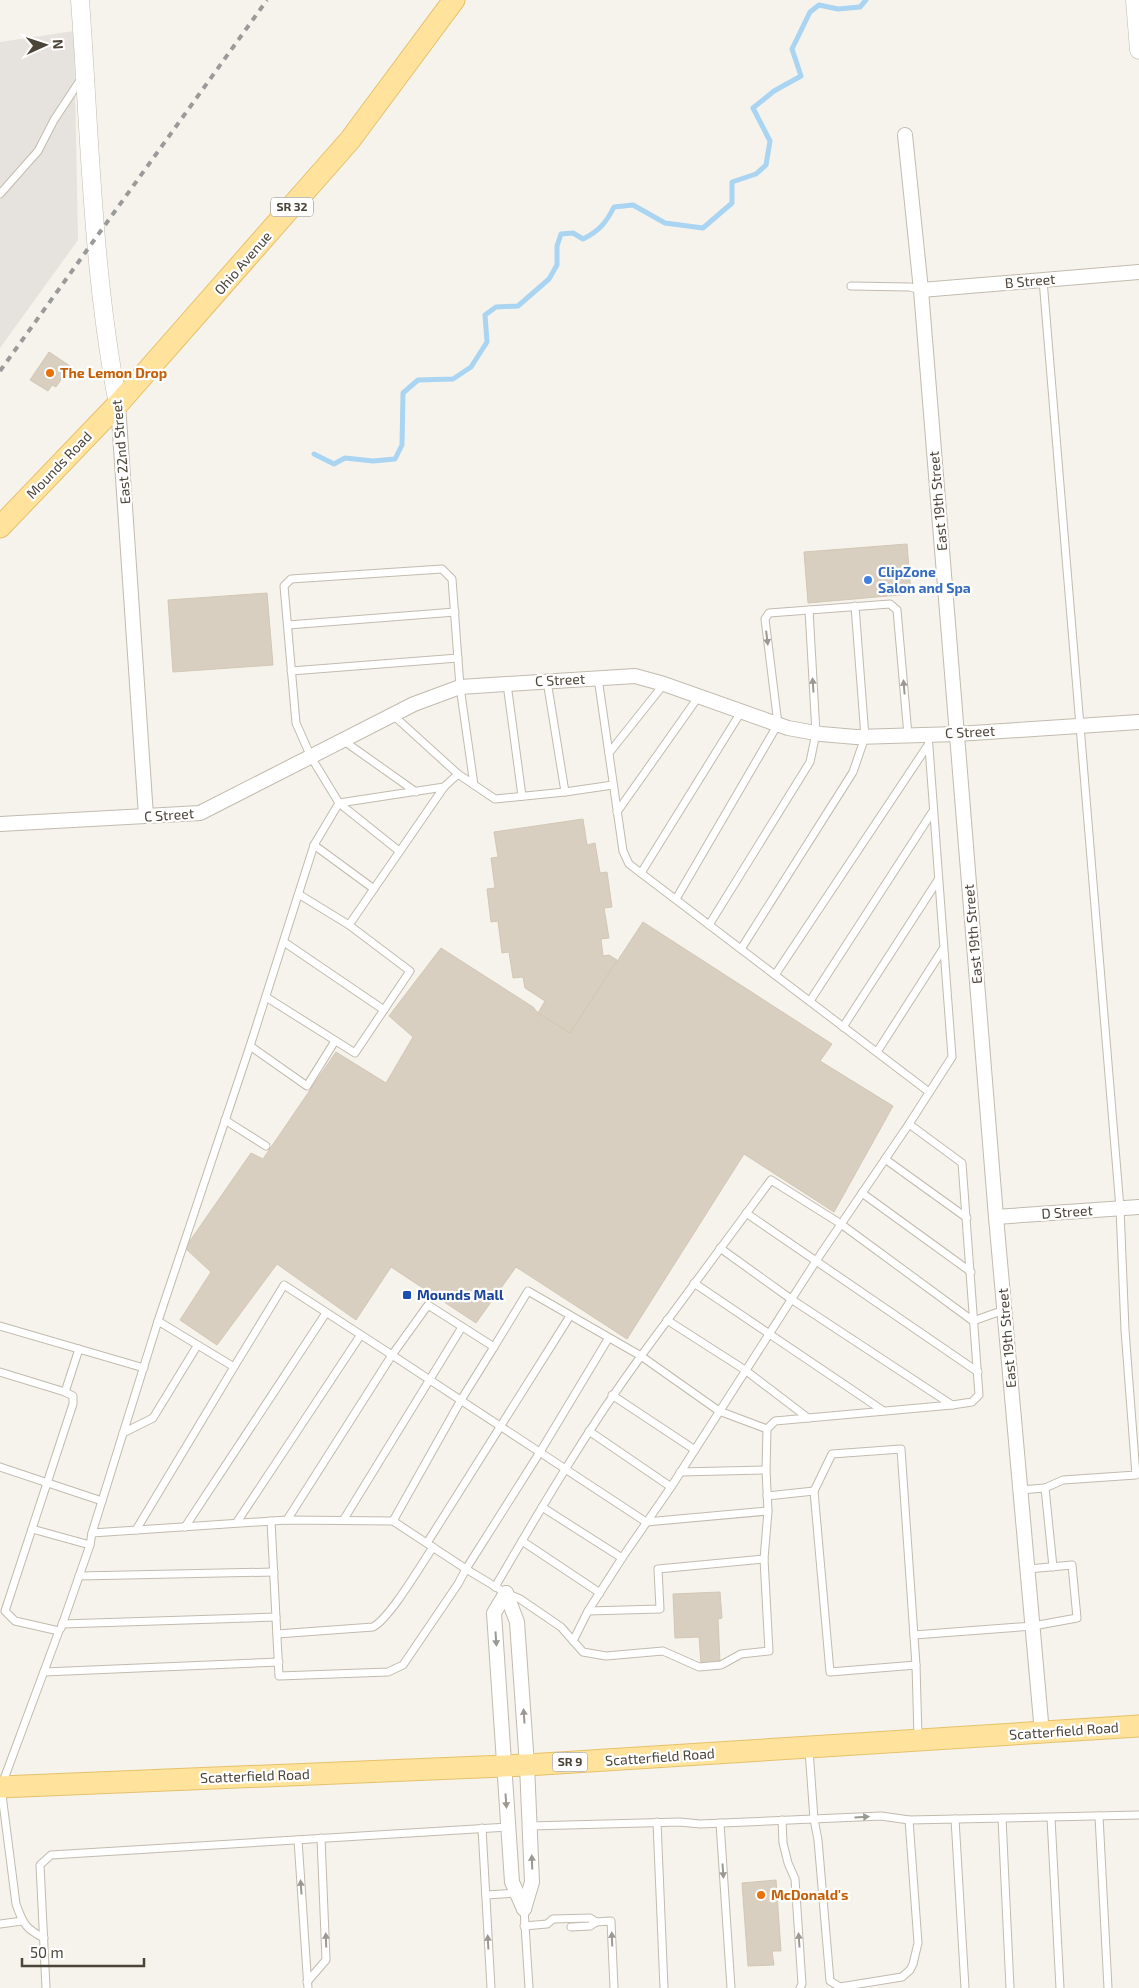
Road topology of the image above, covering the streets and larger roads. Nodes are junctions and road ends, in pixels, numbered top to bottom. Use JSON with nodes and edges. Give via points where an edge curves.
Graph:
{"nodes":[{"id":1,"x":80,"y":0,"type":"edge"},
{"id":2,"x":454,"y":0,"type":"edge"},
{"id":3,"x":1135,"y":0,"type":"edge"},
{"id":4,"x":1139,"y":50,"type":"edge"},
{"id":5,"x":906,"y":136,"type":"dead end"},
{"id":6,"x":1139,"y":272,"type":"edge"},
{"id":7,"x":921,"y":290,"type":"junction"},
{"id":8,"x":118,"y":404,"type":"junction"},
{"id":9,"x":0,"y":527,"type":"edge"},
{"id":10,"x":1139,"y":722,"type":"edge"},
{"id":11,"x":957,"y":734,"type":"junction"},
{"id":12,"x":146,"y":816,"type":"junction"},
{"id":13,"x":0,"y":824,"type":"edge"},
{"id":14,"x":1139,"y":1207,"type":"edge"},
{"id":15,"x":996,"y":1217,"type":"junction"},
{"id":16,"x":1139,"y":1726,"type":"edge"},
{"id":17,"x":1042,"y":1733,"type":"junction"},
{"id":18,"x":527,"y":1765,"type":"junction"},
{"id":19,"x":504,"y":1766,"type":"junction"},
{"id":20,"x":1,"y":1787,"type":"edge"}],
"edges":[{"from":1,"to":8,"type":"street","name":"East 22nd Street","via":[[96,239],[108,351]]},
{"from":2,"to":8,"type":"main road","name":"Ohio Avenue","number":"SR 32","via":[[350,140]]},
{"from":3,"to":4,"type":"street"},
{"from":5,"to":7,"type":"street","name":"East 19th Street"},
{"from":6,"to":7,"type":"street","name":"B Street"},
{"from":7,"to":11,"type":"street","name":"East 19th Street"},
{"from":8,"to":9,"type":"main road","name":"Mounds Road","number":"SR 32"},
{"from":8,"to":12,"type":"street","name":"East 22nd Street"},
{"from":10,"to":11,"type":"street","name":"C Street"},
{"from":11,"to":12,"type":"street","name":"C Street","via":[[928,740],[908,736],[816,733],[778,724],[635,676],[460,688],[414,704],[200,813]]},
{"from":11,"to":15,"type":"street","name":"East 19th Street"},
{"from":12,"to":13,"type":"street","name":"C Street"},
{"from":14,"to":15,"type":"street","name":"D Street"},
{"from":15,"to":17,"type":"street","name":"East 19th Street"},
{"from":16,"to":17,"type":"main road","name":"Scatterfield Road","number":"SR 9"},
{"from":17,"to":18,"type":"main road","name":"Scatterfield Road","number":"SR 9"},
{"from":18,"to":19,"type":"main road","name":"Scatterfield Road","number":"SR 9"},
{"from":19,"to":18,"type":"street","one_way":true,"via":[[512,1882],[524,1909],[532,1882]]},
{"from":18,"to":19,"type":"street","one_way":true,"via":[[517,1622],[500,1590],[494,1613]]},
{"from":19,"to":20,"type":"main road","name":"Scatterfield Road","number":"SR 9"}]}
